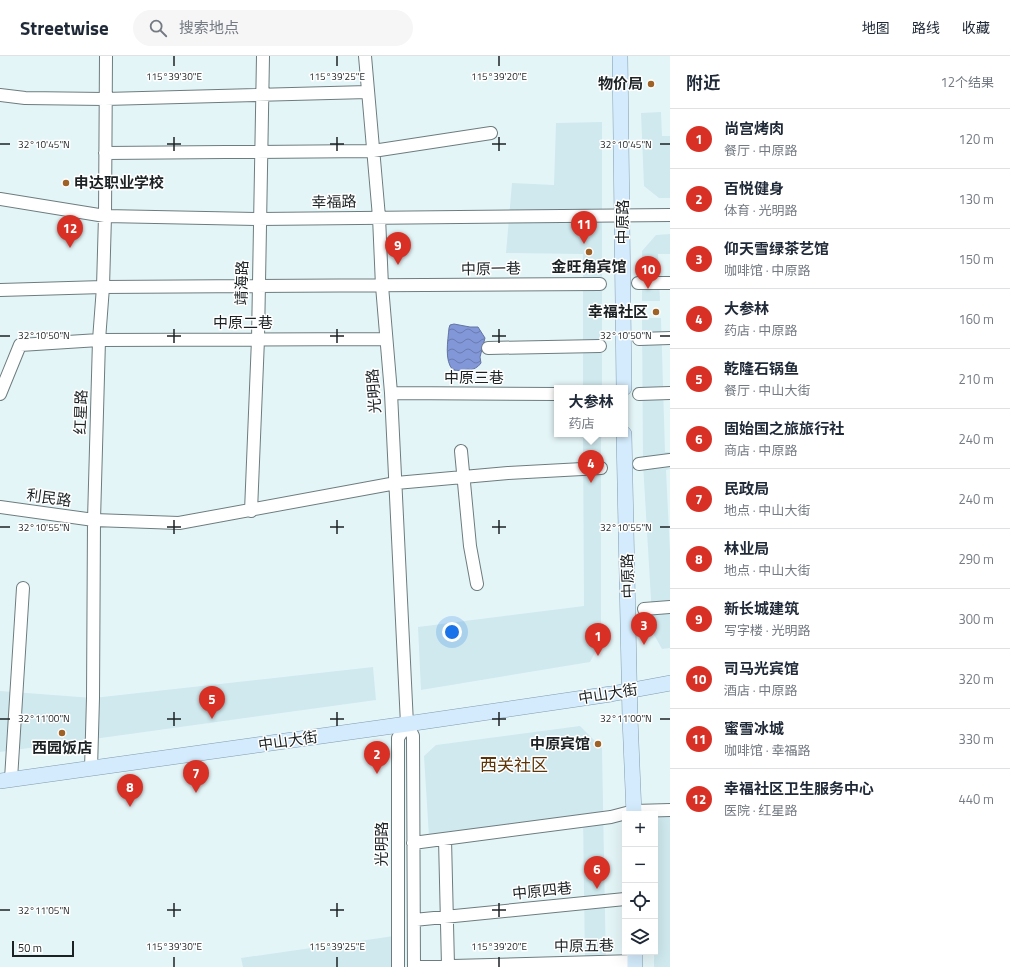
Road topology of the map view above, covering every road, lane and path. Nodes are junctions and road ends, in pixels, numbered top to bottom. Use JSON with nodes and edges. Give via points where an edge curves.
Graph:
{"nodes":[{"id":1,"x":106,"y":56,"type":"edge"},
{"id":2,"x":263,"y":56,"type":"edge"},
{"id":3,"x":365,"y":56,"type":"edge"},
{"id":4,"x":620,"y":56,"type":"edge"},
{"id":5,"x":368,"y":92,"type":"junction"},
{"id":6,"x":262,"y":94,"type":"junction"},
{"id":7,"x":0,"y":95,"type":"edge"},
{"id":8,"x":105,"y":99,"type":"junction"},
{"id":9,"x":491,"y":133,"type":"dead end"},
{"id":10,"x":261,"y":152,"type":"junction"},
{"id":11,"x":373,"y":152,"type":"junction"},
{"id":12,"x":105,"y":153,"type":"junction"},
{"id":13,"x":0,"y":199,"type":"edge"},
{"id":14,"x":670,"y":215,"type":"edge"},
{"id":15,"x":105,"y":216,"type":"junction"},
{"id":16,"x":379,"y":217,"type":"junction"},
{"id":17,"x":623,"y":217,"type":"junction"},
{"id":18,"x":259,"y":219,"type":"junction"},
{"id":19,"x":638,"y":283,"type":"dead end"},
{"id":20,"x":670,"y":283,"type":"edge"},
{"id":21,"x":600,"y":284,"type":"dead end"},
{"id":22,"x":258,"y":286,"type":"junction"},
{"id":23,"x":382,"y":286,"type":"junction"},
{"id":24,"x":103,"y":287,"type":"junction"},
{"id":25,"x":0,"y":290,"type":"edge"},
{"id":26,"x":670,"y":338,"type":"edge"},
{"id":27,"x":258,"y":339,"type":"junction"},
{"id":28,"x":386,"y":339,"type":"junction"},
{"id":29,"x":639,"y":339,"type":"dead end"},
{"id":30,"x":99,"y":340,"type":"junction"},
{"id":31,"x":600,"y":346,"type":"dead end"},
{"id":32,"x":488,"y":348,"type":"dead end"},
{"id":33,"x":624,"y":385,"type":"edge"},
{"id":34,"x":391,"y":393,"type":"junction"},
{"id":35,"x":670,"y":393,"type":"edge"},
{"id":36,"x":0,"y":394,"type":"edge"},
{"id":37,"x":554,"y":394,"type":"edge"},
{"id":38,"x":639,"y":394,"type":"dead end"},
{"id":39,"x":624,"y":437,"type":"edge"},
{"id":40,"x":461,"y":451,"type":"dead end"},
{"id":41,"x":670,"y":460,"type":"edge"},
{"id":42,"x":639,"y":464,"type":"dead end"},
{"id":43,"x":601,"y":468,"type":"dead end"},
{"id":44,"x":463,"y":477,"type":"junction"},
{"id":45,"x":396,"y":483,"type":"junction"},
{"id":46,"x":0,"y":507,"type":"edge"},
{"id":47,"x":251,"y":511,"type":"junction"},
{"id":48,"x":94,"y":520,"type":"junction"},
{"id":49,"x":476,"y":584,"type":"dead end"},
{"id":50,"x":23,"y":588,"type":"dead end"},
{"id":51,"x":670,"y":607,"type":"edge"},
{"id":52,"x":644,"y":609,"type":"dead end"},
{"id":53,"x":670,"y":683,"type":"edge"},
{"id":54,"x":630,"y":691,"type":"junction"},
{"id":55,"x":407,"y":724,"type":"junction"},
{"id":56,"x":91,"y":768,"type":"junction"},
{"id":57,"x":5,"y":780,"type":"edge"},
{"id":58,"x":670,"y":810,"type":"edge"},
{"id":59,"x":634,"y":811,"type":"edge"},
{"id":60,"x":652,"y":811,"type":"edge"},
{"id":61,"x":622,"y":815,"type":"edge"},
{"id":62,"x":444,"y":839,"type":"junction"},
{"id":63,"x":413,"y":843,"type":"junction"},
{"id":64,"x":622,"y":899,"type":"edge"},
{"id":65,"x":447,"y":916,"type":"junction"},
{"id":66,"x":414,"y":920,"type":"junction"},
{"id":67,"x":635,"y":960,"type":"edge"},
{"id":68,"x":448,"y":966,"type":"junction"},
{"id":69,"x":398,"y":967,"type":"edge"},
{"id":70,"x":414,"y":967,"type":"edge"}],
"edges":[{"from":1,"to":8,"type":"street","name":"红星路"},
{"from":2,"to":6,"type":"street","name":"靖海路"},
{"from":3,"to":5,"type":"street","name":"光明路"},
{"from":4,"to":17,"type":"main road","name":"中原路"},
{"from":5,"to":6,"type":"street"},
{"from":5,"to":11,"type":"street","name":"光明路"},
{"from":6,"to":8,"type":"street"},
{"from":6,"to":10,"type":"street","name":"靖海路"},
{"from":7,"to":8,"type":"street","via":[[25,98]]},
{"from":8,"to":12,"type":"street","name":"红星路"},
{"from":9,"to":11,"type":"street"},
{"from":10,"to":11,"type":"street"},
{"from":10,"to":12,"type":"street"},
{"from":10,"to":18,"type":"street","name":"靖海路"},
{"from":11,"to":16,"type":"street","name":"光明路"},
{"from":12,"to":15,"type":"street","name":"红星路"},
{"from":13,"to":15,"type":"street","name":"幸福路"},
{"from":14,"to":17,"type":"street","name":"幸福路"},
{"from":15,"to":18,"type":"street","name":"幸福路"},
{"from":15,"to":24,"type":"street","name":"红星路"},
{"from":16,"to":17,"type":"street","name":"幸福路"},
{"from":16,"to":18,"type":"street","name":"幸福路"},
{"from":16,"to":23,"type":"street","name":"光明路"},
{"from":17,"to":33,"type":"main road","name":"中原路"},
{"from":18,"to":22,"type":"street","name":"靖海路"},
{"from":19,"to":20,"type":"street"},
{"from":21,"to":23,"type":"street","name":"中原一巷"},
{"from":22,"to":23,"type":"street","name":"中原一巷"},
{"from":22,"to":24,"type":"street","name":"中原一巷"},
{"from":22,"to":27,"type":"street","name":"靖海路"},
{"from":23,"to":28,"type":"street","name":"光明路"},
{"from":24,"to":25,"type":"street","name":"中原一巷"},
{"from":24,"to":30,"type":"street","name":"红星路"},
{"from":26,"to":29,"type":"street"},
{"from":27,"to":28,"type":"street","name":"中原二巷"},
{"from":27,"to":30,"type":"street","name":"中原二巷"},
{"from":27,"to":47,"type":"street","name":"靖海路"},
{"from":28,"to":34,"type":"street","name":"光明路"},
{"from":30,"to":36,"type":"street","name":"中原二巷","via":[[20,344]]},
{"from":30,"to":48,"type":"street","name":"红星路"},
{"from":31,"to":32,"type":"street"},
{"from":34,"to":37,"type":"street","name":"中原三巷"},
{"from":34,"to":45,"type":"street","name":"光明路"},
{"from":35,"to":38,"type":"street"},
{"from":39,"to":54,"type":"main road","name":"中原路"},
{"from":40,"to":44,"type":"street"},
{"from":41,"to":42,"type":"street"},
{"from":43,"to":44,"type":"street","name":"利民路"},
{"from":44,"to":45,"type":"street","name":"利民路"},
{"from":44,"to":49,"type":"street"},
{"from":45,"to":47,"type":"street","name":"利民路"},
{"from":45,"to":55,"type":"street","name":"光明路"},
{"from":46,"to":48,"type":"street","name":"利民路"},
{"from":47,"to":48,"type":"street","name":"利民路","via":[[179,523]]},
{"from":48,"to":56,"type":"street","name":"红星路"},
{"from":50,"to":57,"type":"street"},
{"from":51,"to":52,"type":"street"},
{"from":53,"to":54,"type":"main road","name":"中山大街"},
{"from":54,"to":55,"type":"main road","name":"中山大街"},
{"from":54,"to":59,"type":"main road","name":"中原路"},
{"from":55,"to":56,"type":"main road","name":"中山大街"},
{"from":55,"to":63,"type":"street","name":"光明路","via":[[413,736]]},
{"from":55,"to":69,"type":"street","name":"光明路","via":[[398,738]]},
{"from":56,"to":57,"type":"main road","name":"中山大街"},
{"from":58,"to":60,"type":"street"},
{"from":61,"to":62,"type":"street"},
{"from":62,"to":63,"type":"street"},
{"from":62,"to":65,"type":"street"},
{"from":63,"to":66,"type":"street","name":"光明路"},
{"from":64,"to":65,"type":"street","name":"中原四巷"},
{"from":65,"to":66,"type":"street","name":"中原四巷"},
{"from":65,"to":68,"type":"street"},
{"from":66,"to":70,"type":"street","name":"光明路"},
{"from":67,"to":68,"type":"street","name":"中原五巷"},
{"from":68,"to":70,"type":"street","name":"中原五巷"}]}
